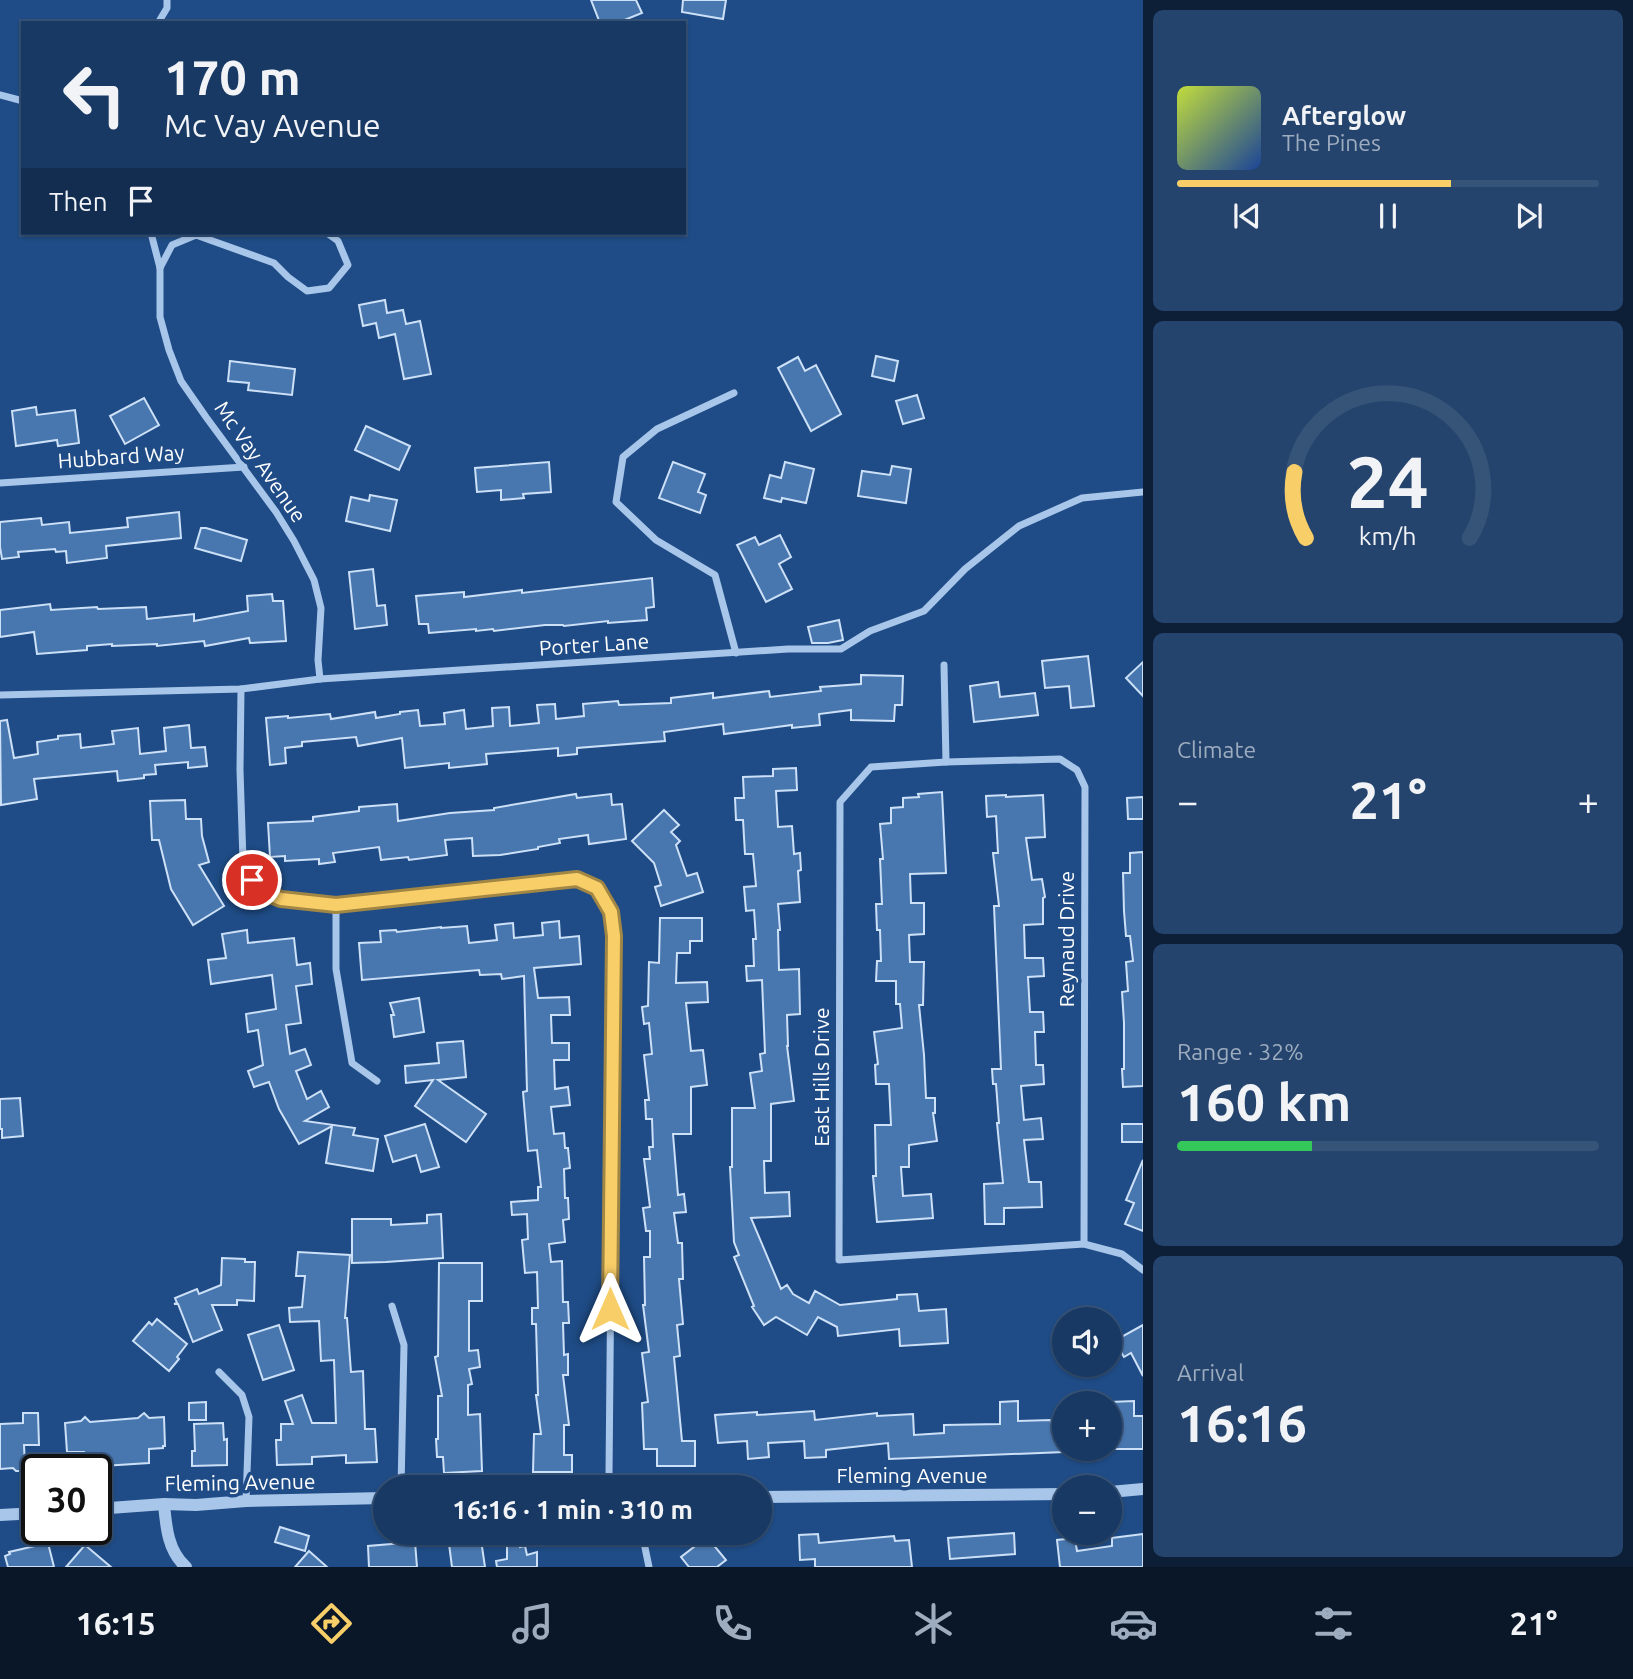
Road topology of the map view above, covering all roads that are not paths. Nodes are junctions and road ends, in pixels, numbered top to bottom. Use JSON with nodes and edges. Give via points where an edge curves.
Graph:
{"nodes":[{"id":1,"x":167,"y":0,"type":"edge"},
{"id":2,"x":159,"y":21,"type":"edge"},
{"id":3,"x":0,"y":95,"type":"edge"},
{"id":4,"x":21,"y":100,"type":"edge"},
{"id":5,"x":152,"y":235,"type":"edge"},
{"id":6,"x":194,"y":235,"type":"edge"},
{"id":7,"x":199,"y":235,"type":"edge"},
{"id":8,"x":330,"y":235,"type":"edge"},
{"id":9,"x":160,"y":268,"type":"junction"},
{"id":10,"x":734,"y":393,"type":"dead end"},
{"id":11,"x":244,"y":467,"type":"junction"},
{"id":12,"x":0,"y":483,"type":"edge"},
{"id":13,"x":1143,"y":492,"type":"edge"},
{"id":14,"x":736,"y":653,"type":"junction"},
{"id":15,"x":944,"y":665,"type":"dead end"},
{"id":16,"x":320,"y":679,"type":"junction"},
{"id":17,"x":241,"y":689,"type":"junction"},
{"id":18,"x":0,"y":695,"type":"edge"},
{"id":19,"x":946,"y":762,"type":"junction"},
{"id":20,"x":336,"y":905,"type":"junction"},
{"id":21,"x":377,"y":1081,"type":"dead end"},
{"id":22,"x":1084,"y":1244,"type":"junction"},
{"id":23,"x":1143,"y":1270,"type":"edge"},
{"id":24,"x":392,"y":1306,"type":"dead end"},
{"id":25,"x":219,"y":1372,"type":"dead end"},
{"id":26,"x":401,"y":1475,"type":"edge"},
{"id":27,"x":609,"y":1475,"type":"edge"},
{"id":28,"x":1143,"y":1489,"type":"edge"},
{"id":29,"x":1122,"y":1491,"type":"edge"},
{"id":30,"x":1052,"y":1494,"type":"edge"},
{"id":31,"x":772,"y":1497,"type":"edge"},
{"id":32,"x":373,"y":1498,"type":"edge"},
{"id":33,"x":246,"y":1501,"type":"junction"},
{"id":34,"x":164,"y":1504,"type":"junction"},
{"id":35,"x":112,"y":1508,"type":"edge"},
{"id":36,"x":21,"y":1514,"type":"edge"},
{"id":37,"x":0,"y":1515,"type":"edge"},
{"id":38,"x":644,"y":1545,"type":"edge"},
{"id":39,"x":186,"y":1567,"type":"edge"},
{"id":40,"x":649,"y":1567,"type":"edge"}],
"edges":[{"from":1,"to":2,"type":"street"},
{"from":3,"to":4,"type":"street"},
{"from":5,"to":9,"type":"street","name":"Mc Vay Avenue"},
{"from":6,"to":9,"type":"street","via":[[172,245]]},
{"from":7,"to":8,"type":"street","via":[[274,263],[307,291],[330,288],[348,265],[338,241]]},
{"from":9,"to":11,"type":"street","name":"Mc Vay Avenue","via":[[160,317],[181,381]]},
{"from":10,"to":14,"type":"street","via":[[657,429],[623,457],[616,502],[656,540],[715,575]]},
{"from":11,"to":12,"type":"street","name":"Hubbard Way"},
{"from":11,"to":16,"type":"street","name":"Mc Vay Avenue","via":[[314,580],[321,608]]},
{"from":13,"to":14,"type":"street","name":"Porter Lane","via":[[1082,498],[1019,526],[965,569],[925,611],[870,631],[841,649]]},
{"from":14,"to":16,"type":"street","name":"Porter Lane"},
{"from":15,"to":19,"type":"street"},
{"from":16,"to":17,"type":"street","name":"Porter Lane"},
{"from":17,"to":18,"type":"street","name":"Porter Lane"},
{"from":17,"to":20,"type":"street","via":[[243,860],[263,892],[281,899]]},
{"from":19,"to":22,"type":"street","name":"Reynaud Drive","via":[[1060,759],[1077,770],[1086,787]]},
{"from":19,"to":22,"type":"street","name":"East Hills Drive","via":[[871,766],[840,802],[839,1260]]},
{"from":20,"to":21,"type":"street","via":[[336,969],[352,1063]]},
{"from":20,"to":27,"type":"street","via":[[577,879],[597,888],[611,912]]},
{"from":22,"to":23,"type":"street","name":"East Hills Drive","via":[[1122,1254]]},
{"from":24,"to":26,"type":"street","via":[[404,1345]]},
{"from":25,"to":33,"type":"street","via":[[242,1395],[249,1417]]},
{"from":28,"to":29,"type":"street"},
{"from":30,"to":31,"type":"street","name":"Fleming Avenue"},
{"from":32,"to":33,"type":"street","name":"Fleming Avenue"},
{"from":33,"to":34,"type":"street","name":"Fleming Avenue"},
{"from":34,"to":35,"type":"street","name":"Fleming Avenue"},
{"from":34,"to":39,"type":"street","via":[[169,1541]]},
{"from":36,"to":37,"type":"street"},
{"from":38,"to":40,"type":"street"}]}
